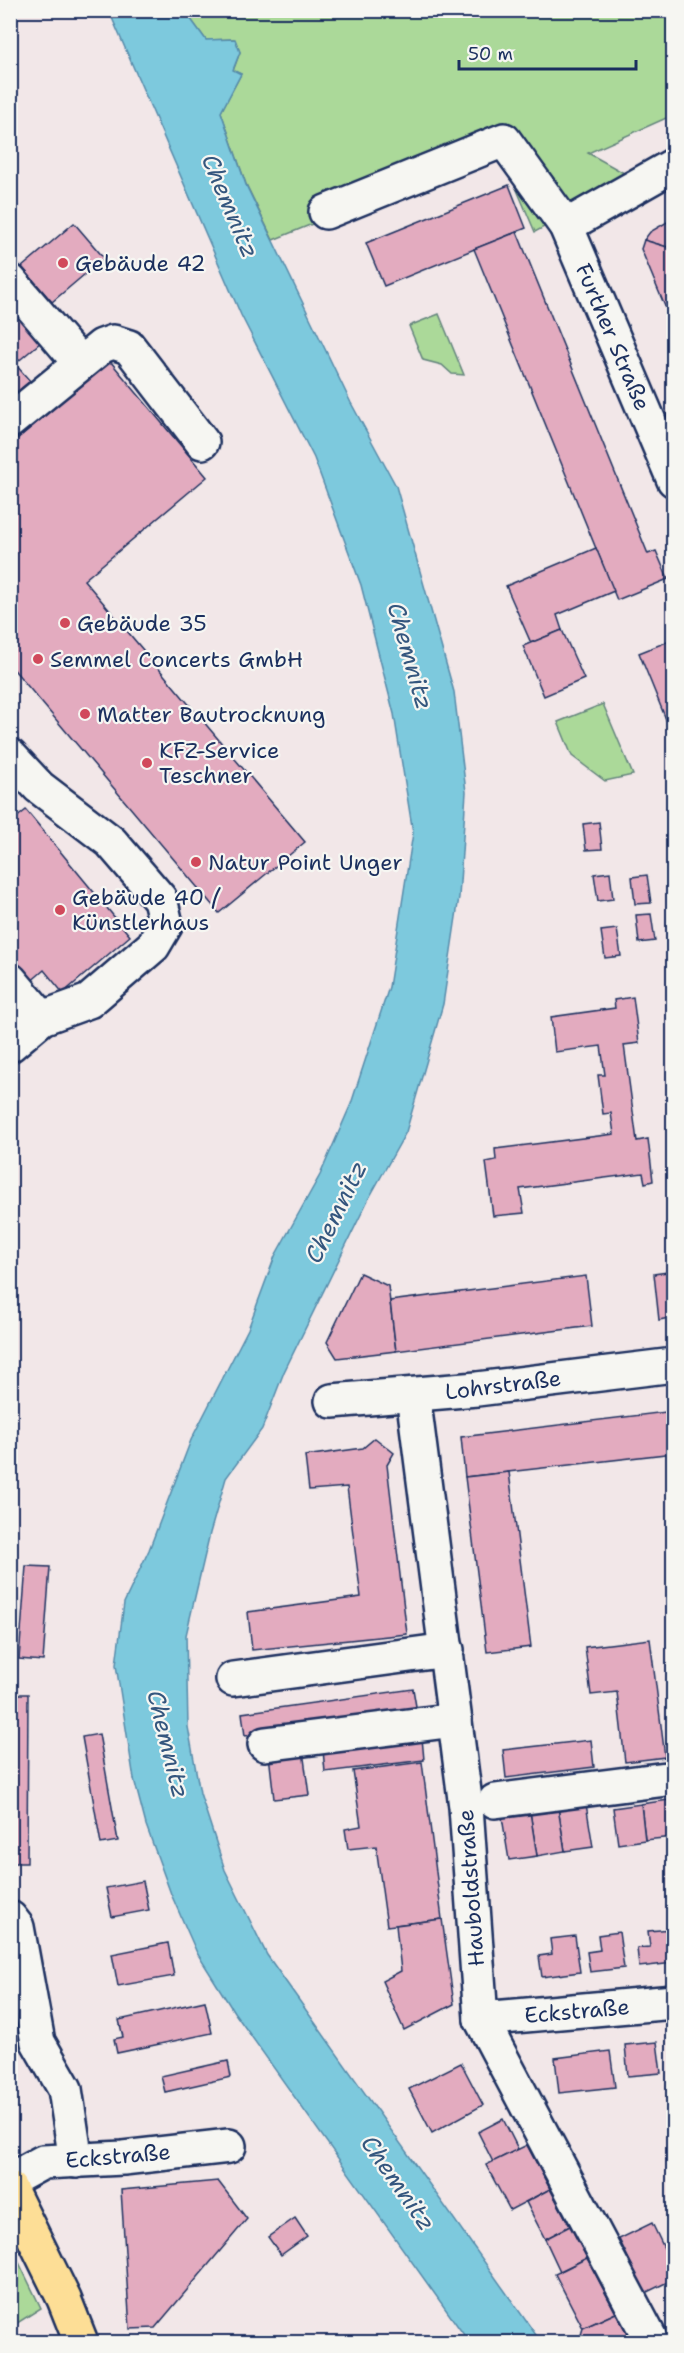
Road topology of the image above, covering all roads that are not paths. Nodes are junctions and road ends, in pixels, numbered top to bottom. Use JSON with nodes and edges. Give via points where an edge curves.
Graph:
{"nodes":[{"id":1,"x":674,"y":165,"type":"edge"},
{"id":2,"x":326,"y":212,"type":"dead end"},
{"id":3,"x":566,"y":226,"type":"junction"},
{"id":4,"x":10,"y":281,"type":"edge"},
{"id":5,"x":80,"y":363,"type":"junction"},
{"id":6,"x":10,"y":422,"type":"edge"},
{"id":7,"x":202,"y":442,"type":"dead end"},
{"id":8,"x":674,"y":480,"type":"edge"},
{"id":9,"x":10,"y":756,"type":"edge"},
{"id":10,"x":10,"y":980,"type":"edge"},
{"id":11,"x":42,"y":1018,"type":"junction"},
{"id":12,"x":10,"y":1045,"type":"edge"},
{"id":13,"x":674,"y":1365,"type":"edge"},
{"id":14,"x":413,"y":1395,"type":"junction"},
{"id":15,"x":333,"y":1401,"type":"dead end"},
{"id":16,"x":447,"y":1650,"type":"junction"},
{"id":17,"x":233,"y":1679,"type":"dead end"},
{"id":18,"x":455,"y":1720,"type":"junction"},
{"id":19,"x":265,"y":1744,"type":"dead end"},
{"id":20,"x":674,"y":1778,"type":"edge"},
{"id":21,"x":495,"y":1801,"type":"dead end"},
{"id":22,"x":10,"y":1917,"type":"edge"},
{"id":23,"x":674,"y":2002,"type":"edge"},
{"id":24,"x":481,"y":2019,"type":"junction"},
{"id":25,"x":229,"y":2146,"type":"dead end"},
{"id":26,"x":76,"y":2161,"type":"junction"},
{"id":27,"x":10,"y":2180,"type":"edge"},
{"id":28,"x":10,"y":2189,"type":"edge"},
{"id":29,"x":81,"y":2343,"type":"edge"},
{"id":30,"x":652,"y":2343,"type":"edge"}],
"edges":[{"from":1,"to":3,"type":"street"},
{"from":2,"to":3,"type":"street","name":"Further Straße","via":[[504,140]]},
{"from":3,"to":8,"type":"street","name":"Further Straße"},
{"from":4,"to":5,"type":"street"},
{"from":5,"to":6,"type":"street"},
{"from":5,"to":7,"type":"street","via":[[112,342],[129,347]]},
{"from":9,"to":11,"type":"street","via":[[39,788],[111,842],[160,899],[166,924],[153,946],[88,1001]]},
{"from":10,"to":11,"type":"street"},
{"from":11,"to":12,"type":"street"},
{"from":13,"to":14,"type":"street","name":"Lohrstraße"},
{"from":14,"to":15,"type":"street","name":"Lohrstraße"},
{"from":14,"to":16,"type":"street","name":"Hauboldstraße"},
{"from":16,"to":17,"type":"street"},
{"from":16,"to":18,"type":"street","name":"Hauboldstraße"},
{"from":18,"to":19,"type":"street"},
{"from":18,"to":24,"type":"street","name":"Hauboldstraße","via":[[466,1807]]},
{"from":20,"to":21,"type":"street"},
{"from":22,"to":26,"type":"street","via":[[16,1927],[38,2042],[64,2089]]},
{"from":23,"to":24,"type":"street","name":"Eckstraße"},
{"from":24,"to":30,"type":"street","name":"Hauboldstraße"},
{"from":25,"to":26,"type":"street","name":"Eckstraße"},
{"from":26,"to":27,"type":"street","name":"Eckstraße","via":[[43,2162]]},
{"from":28,"to":29,"type":"main road"}]}
